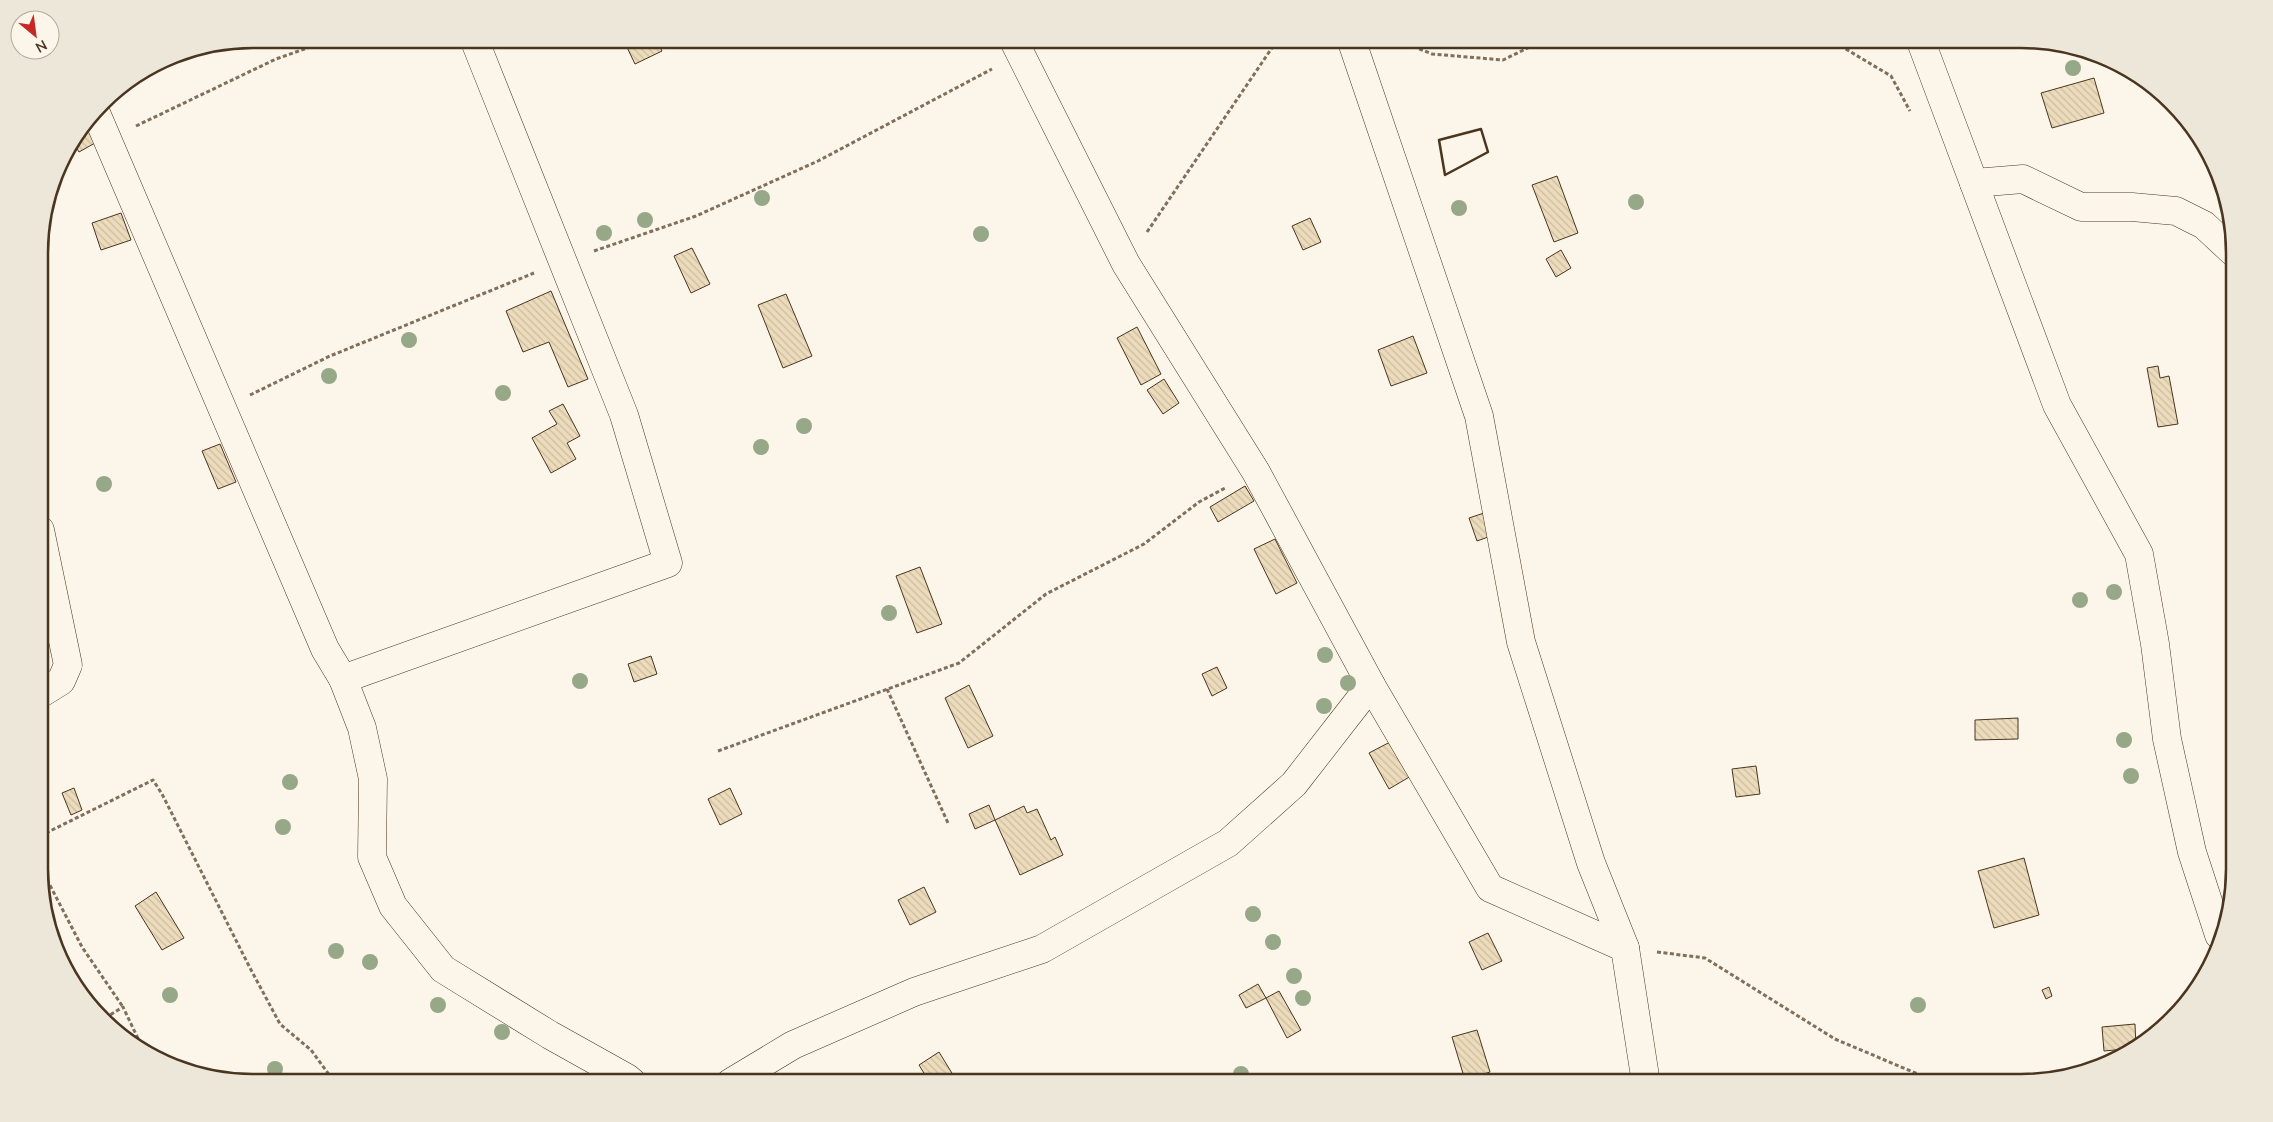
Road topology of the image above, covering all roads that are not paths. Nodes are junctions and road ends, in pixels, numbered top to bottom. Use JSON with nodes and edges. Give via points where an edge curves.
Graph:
{"nodes":[{"id":1,"x":478,"y":48,"type":"edge"},
{"id":2,"x":1018,"y":48,"type":"edge"},
{"id":3,"x":1354,"y":48,"type":"edge"},
{"id":4,"x":1923,"y":48,"type":"edge"},
{"id":5,"x":98,"y":117,"type":"edge"},
{"id":6,"x":1974,"y":183,"type":"junction"},
{"id":7,"x":2225,"y":246,"type":"edge"},
{"id":8,"x":48,"y":569,"type":"edge"},
{"id":9,"x":343,"y":679,"type":"junction"},
{"id":10,"x":1371,"y":685,"type":"junction"},
{"id":11,"x":48,"y":689,"type":"edge"},
{"id":12,"x":2217,"y":929,"type":"edge"},
{"id":13,"x":1625,"y":948,"type":"junction"},
{"id":14,"x":620,"y":1074,"type":"edge"},
{"id":15,"x":745,"y":1074,"type":"edge"},
{"id":16,"x":1645,"y":1074,"type":"edge"}],
"edges":[{"from":1,"to":9,"type":"street","via":[[624,415],[668,563]]},
{"from":2,"to":10,"type":"street","via":[[1126,264],[1256,472]]},
{"from":3,"to":13,"type":"street","via":[[1479,416],[1521,642],[1591,863]]},
{"from":4,"to":6,"type":"street"},
{"from":5,"to":9,"type":"street","via":[[325,649]]},
{"from":6,"to":7,"type":"street","via":[[2023,179],[2081,207],[2176,211],[2204,225]]},
{"from":6,"to":12,"type":"street","via":[[2057,405],[2140,554],[2167,739],[2192,852]]},
{"from":8,"to":11,"type":"street","via":[[68,665],[61,681]]},
{"from":9,"to":14,"type":"street","via":[[362,728],[373,778],[372,857],[393,906],[443,970],[550,1036]]},
{"from":10,"to":13,"type":"street","via":[[1490,888]]},
{"from":10,"to":15,"type":"street","via":[[1294,784],[1228,843],[1042,949],[914,992],[793,1045]]},
{"from":13,"to":16,"type":"street"}]}
